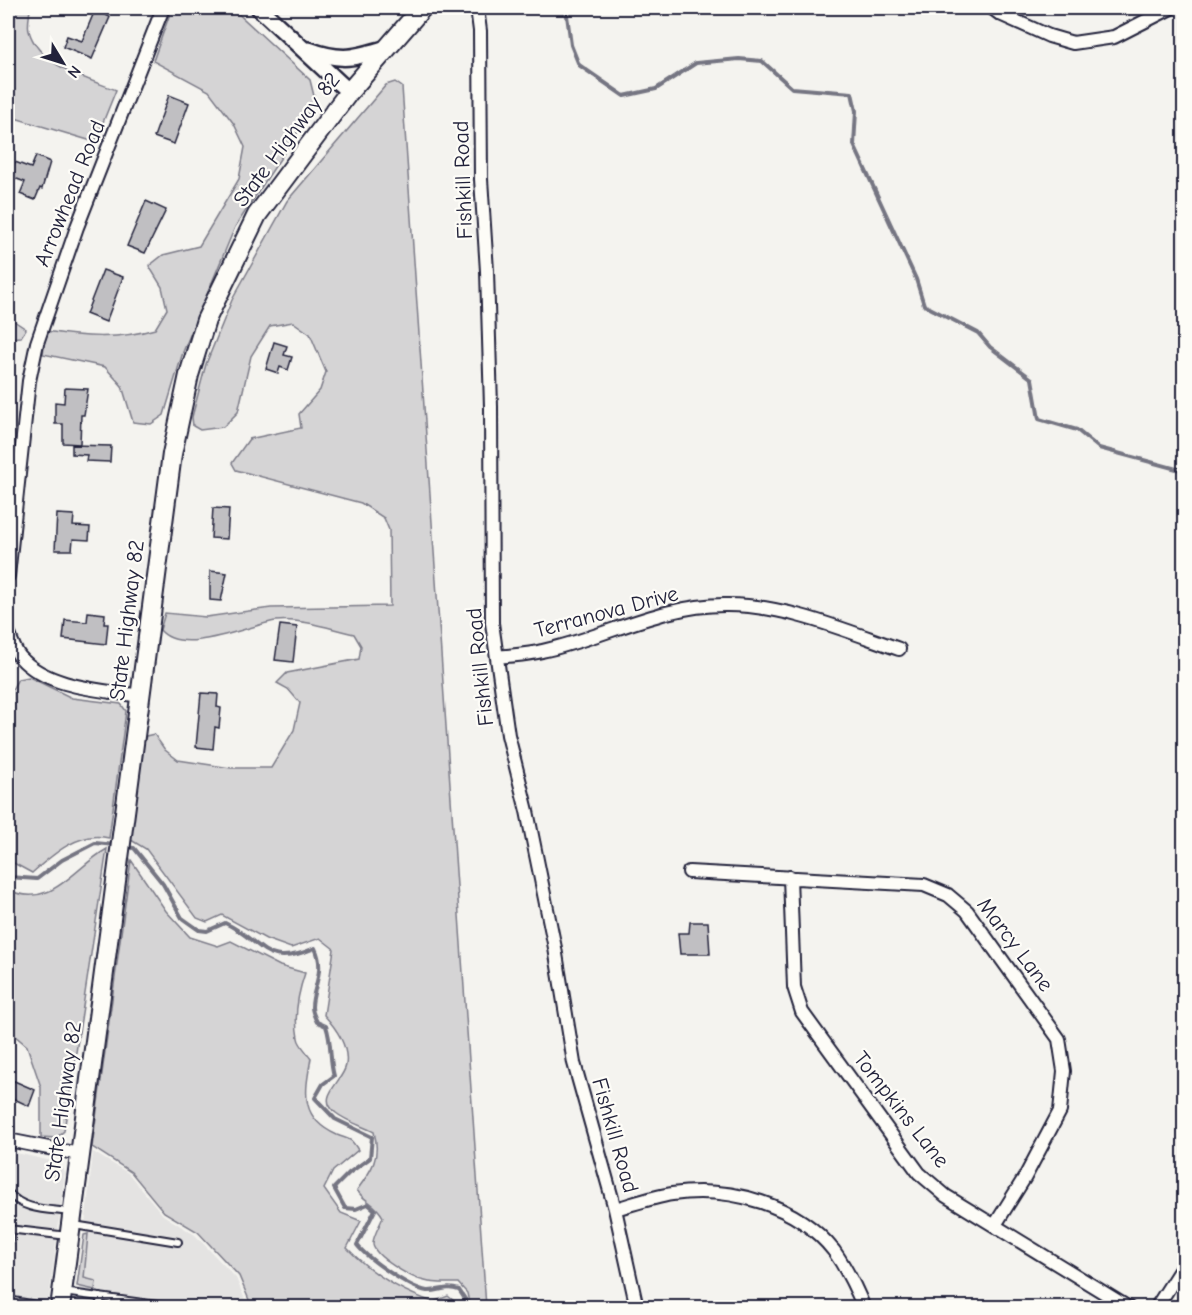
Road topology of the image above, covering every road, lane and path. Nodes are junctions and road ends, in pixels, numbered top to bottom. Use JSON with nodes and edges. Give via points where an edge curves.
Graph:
{"nodes":[{"id":1,"x":163,"y":8,"type":"edge"},
{"id":2,"x":259,"y":8,"type":"edge"},
{"id":3,"x":422,"y":8,"type":"edge"},
{"id":4,"x":477,"y":8,"type":"edge"},
{"id":5,"x":992,"y":8,"type":"edge"},
{"id":6,"x":1171,"y":8,"type":"edge"},
{"id":7,"x":302,"y":47,"type":"junction"},
{"id":8,"x":387,"y":48,"type":"junction"},
{"id":9,"x":349,"y":92,"type":"junction"},
{"id":10,"x":8,"y":576,"type":"edge"},
{"id":11,"x":8,"y":631,"type":"edge"},
{"id":12,"x":899,"y":649,"type":"dead end"},
{"id":13,"x":497,"y":657,"type":"junction"},
{"id":14,"x":140,"y":696,"type":"junction"},
{"id":15,"x":689,"y":872,"type":"dead end"},
{"id":16,"x":790,"y":876,"type":"junction"},
{"id":17,"x":8,"y":1140,"type":"edge"},
{"id":18,"x":79,"y":1155,"type":"junction"},
{"id":19,"x":8,"y":1192,"type":"edge"},
{"id":20,"x":615,"y":1209,"type":"junction"},
{"id":21,"x":70,"y":1224,"type":"junction"},
{"id":22,"x":995,"y":1226,"type":"junction"},
{"id":23,"x":9,"y":1229,"type":"edge"},
{"id":24,"x":178,"y":1242,"type":"dead end"},
{"id":25,"x":8,"y":1250,"type":"edge"},
{"id":26,"x":1185,"y":1264,"type":"edge"},
{"id":27,"x":101,"y":1297,"type":"junction"},
{"id":28,"x":8,"y":1300,"type":"edge"},
{"id":29,"x":58,"y":1302,"type":"edge"},
{"id":30,"x":99,"y":1308,"type":"edge"},
{"id":31,"x":179,"y":1308,"type":"edge"},
{"id":32,"x":637,"y":1308,"type":"edge"},
{"id":33,"x":864,"y":1308,"type":"edge"},
{"id":34,"x":1129,"y":1308,"type":"edge"},
{"id":35,"x":1156,"y":1308,"type":"edge"}],
"edges":[{"from":1,"to":10,"type":"street","name":"Arrowhead Road","via":[[76,227],[37,343],[26,405]]},
{"from":2,"to":7,"type":"street"},
{"from":3,"to":8,"type":"main road","name":"State Highway 82"},
{"from":4,"to":13,"type":"street","name":"Fishkill Road","via":[[491,407],[492,623]]},
{"from":5,"to":6,"type":"street","via":[[1049,36],[1073,43],[1114,37]]},
{"from":7,"to":8,"type":"street","via":[[330,58],[349,59]]},
{"from":7,"to":9,"type":"street"},
{"from":8,"to":9,"type":"main road","name":"State Highway 82"},
{"from":9,"to":14,"type":"main road","name":"State Highway 82","via":[[258,215],[206,320],[175,434]]},
{"from":11,"to":14,"type":"street","via":[[20,657],[41,673],[79,686]]},
{"from":12,"to":13,"type":"street","name":"Terranova Drive","via":[[804,617],[772,609],[726,605],[635,621],[542,651]]},
{"from":13,"to":20,"type":"street","name":"Fishkill Road","via":[[507,735],[541,879],[574,1063]]},
{"from":14,"to":18,"type":"main road","name":"State Highway 82"},
{"from":15,"to":16,"type":"street","name":"Marcy Lane"},
{"from":16,"to":22,"type":"street","name":"Tompkins Lane","via":[[794,987],[802,1012],[919,1173],[946,1196]]},
{"from":16,"to":22,"type":"street","name":"Marcy Lane","via":[[924,885],[948,895],[967,911],[1059,1039],[1064,1071],[1060,1111]]},
{"from":17,"to":18,"type":"street"},
{"from":18,"to":21,"type":"main road","name":"State Highway 82"},
{"from":19,"to":21,"type":"lane","via":[[21,1204]]},
{"from":20,"to":32,"type":"street","name":"Fishkill Road"},
{"from":20,"to":33,"type":"street","via":[[671,1194],[713,1191],[777,1208],[807,1225],[833,1251]]},
{"from":21,"to":23,"type":"lane"},
{"from":21,"to":24,"type":"lane"},
{"from":21,"to":29,"type":"main road","name":"State Highway 82"},
{"from":22,"to":34,"type":"street","name":"Tompkins Lane"},
{"from":23,"to":25,"type":"lane"},
{"from":26,"to":35,"type":"street"},
{"from":27,"to":29,"type":"lane"},
{"from":27,"to":30,"type":"lane"},
{"from":27,"to":31,"type":"lane"},
{"from":28,"to":29,"type":"lane"}]}
